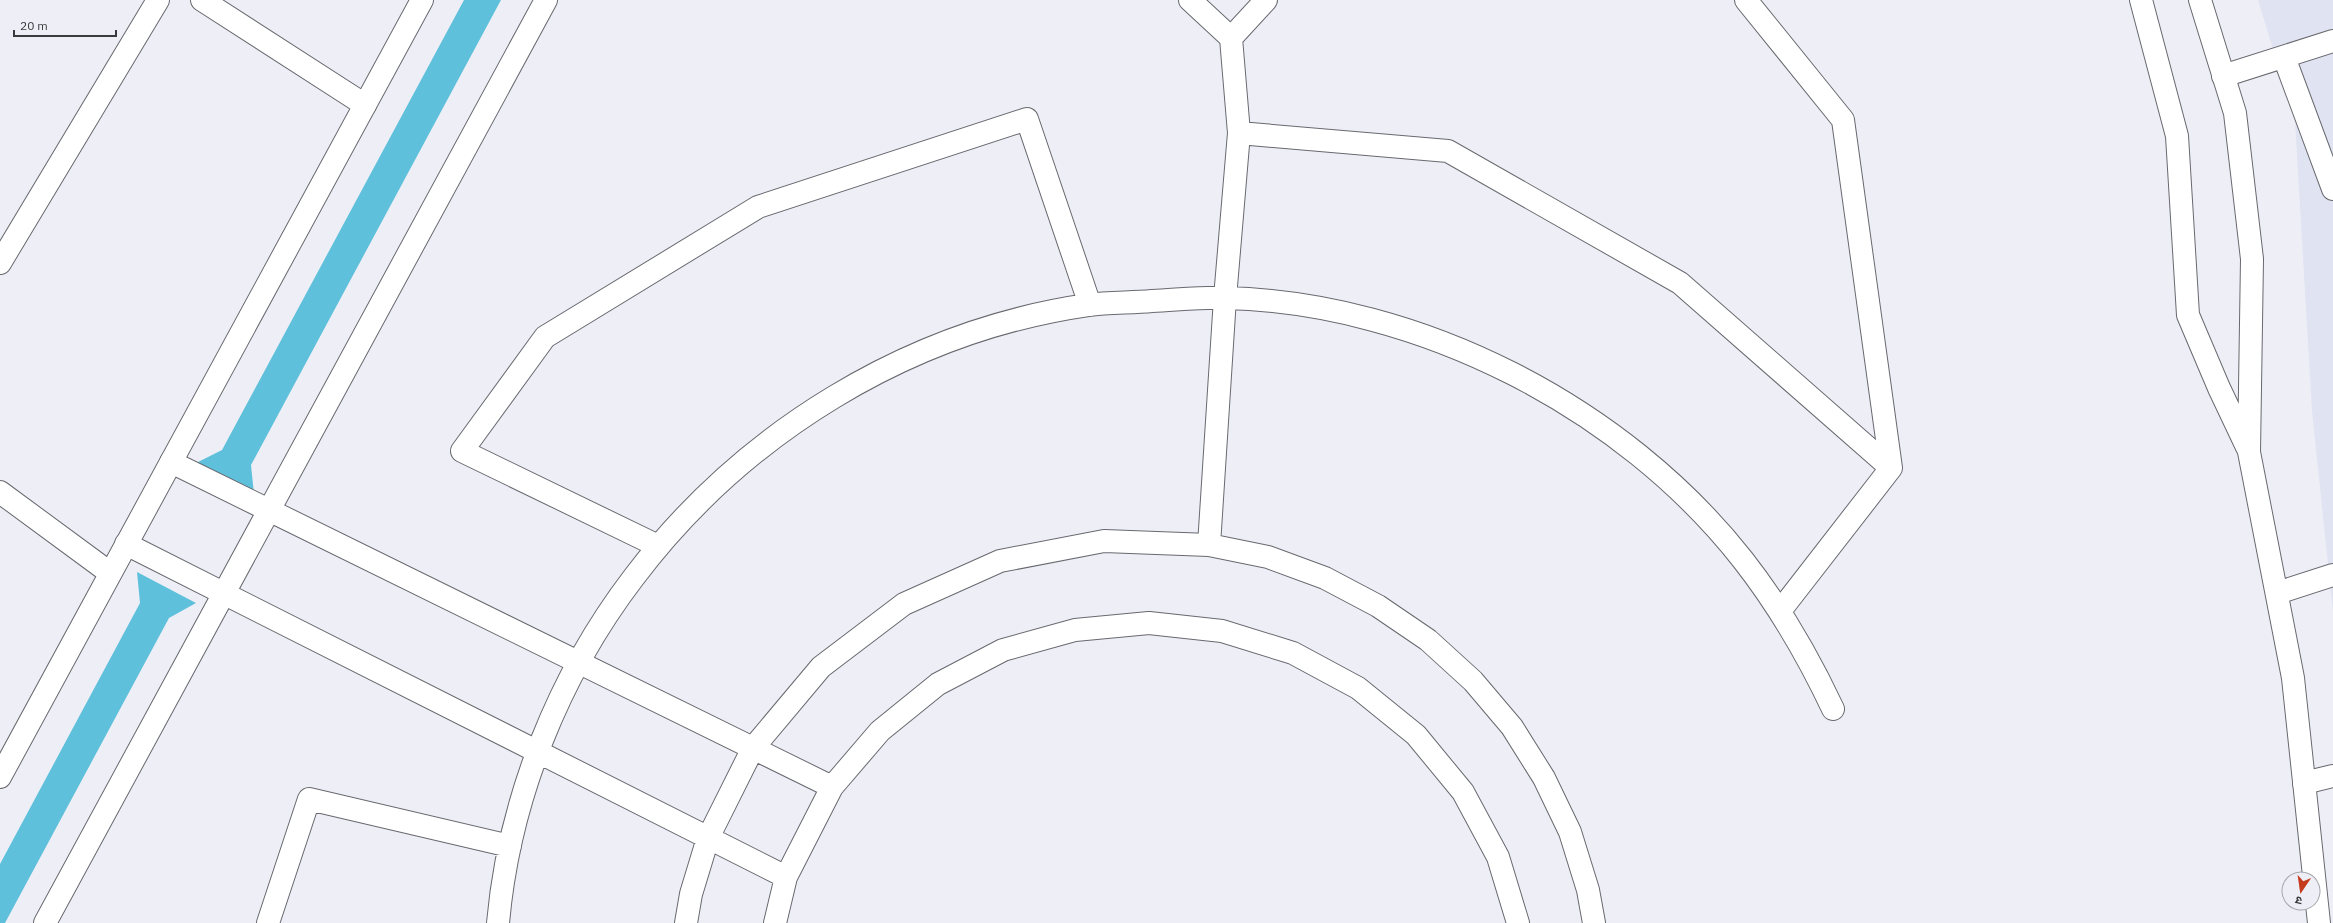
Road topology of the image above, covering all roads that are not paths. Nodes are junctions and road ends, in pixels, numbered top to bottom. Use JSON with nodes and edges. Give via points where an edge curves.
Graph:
{"nodes":[{"id":1,"x":158,"y":0,"type":"edge"},
{"id":2,"x":202,"y":0,"type":"edge"},
{"id":3,"x":422,"y":0,"type":"edge"},
{"id":4,"x":546,"y":0,"type":"edge"},
{"id":5,"x":1190,"y":0,"type":"edge"},
{"id":6,"x":1266,"y":0,"type":"edge"},
{"id":7,"x":1746,"y":0,"type":"edge"},
{"id":8,"x":2141,"y":0,"type":"edge"},
{"id":9,"x":2200,"y":0,"type":"edge"},
{"id":10,"x":1231,"y":38,"type":"junction"},
{"id":11,"x":2333,"y":41,"type":"edge"},
{"id":12,"x":2284,"y":57,"type":"junction"},
{"id":13,"x":2223,"y":76,"type":"junction"},
{"id":14,"x":365,"y":105,"type":"junction"},
{"id":15,"x":1239,"y":133,"type":"junction"},
{"id":16,"x":2333,"y":189,"type":"edge"},
{"id":17,"x":0,"y":263,"type":"edge"},
{"id":18,"x":1225,"y":298,"type":"junction"},
{"id":19,"x":1090,"y":305,"type":"junction"},
{"id":20,"x":2249,"y":452,"type":"junction"},
{"id":21,"x":170,"y":462,"type":"junction"},
{"id":22,"x":1891,"y":468,"type":"junction"},
{"id":23,"x":0,"y":492,"type":"edge"},
{"id":24,"x":269,"y":510,"type":"junction"},
{"id":25,"x":126,"y":544,"type":"junction"},
{"id":26,"x":1209,"y":545,"type":"junction"},
{"id":27,"x":658,"y":546,"type":"junction"},
{"id":28,"x":110,"y":573,"type":"junction"},
{"id":29,"x":2333,"y":575,"type":"edge"},
{"id":30,"x":224,"y":593,"type":"junction"},
{"id":31,"x":2277,"y":593,"type":"junction"},
{"id":32,"x":1780,"y":611,"type":"junction"},
{"id":33,"x":578,"y":662,"type":"junction"},
{"id":34,"x":1833,"y":709,"type":"dead end"},
{"id":35,"x":754,"y":748,"type":"junction"},
{"id":36,"x":538,"y":751,"type":"junction"},
{"id":37,"x":2333,"y":776,"type":"edge"},
{"id":38,"x":0,"y":777,"type":"edge"},
{"id":39,"x":2304,"y":782,"type":"junction"},
{"id":40,"x":832,"y":787,"type":"junction"},
{"id":41,"x":708,"y":838,"type":"junction"},
{"id":42,"x":510,"y":846,"type":"junction"},
{"id":43,"x":786,"y":877,"type":"junction"},
{"id":44,"x":45,"y":923,"type":"edge"},
{"id":45,"x":268,"y":923,"type":"edge"},
{"id":46,"x":498,"y":923,"type":"edge"},
{"id":47,"x":686,"y":923,"type":"edge"},
{"id":48,"x":775,"y":923,"type":"edge"},
{"id":49,"x":1518,"y":923,"type":"edge"},
{"id":50,"x":1594,"y":923,"type":"edge"},
{"id":51,"x":2319,"y":923,"type":"edge"}],
"edges":[{"from":1,"to":17,"type":"street"},
{"from":2,"to":14,"type":"street"},
{"from":3,"to":14,"type":"street"},
{"from":4,"to":24,"type":"street"},
{"from":5,"to":10,"type":"street"},
{"from":6,"to":10,"type":"street"},
{"from":7,"to":22,"type":"street","via":[[1843,120]]},
{"from":8,"to":20,"type":"street","via":[[2177,136],[2188,314]]},
{"from":9,"to":13,"type":"street"},
{"from":10,"to":15,"type":"street"},
{"from":11,"to":12,"type":"street"},
{"from":12,"to":13,"type":"street"},
{"from":12,"to":16,"type":"street"},
{"from":13,"to":20,"type":"street","via":[[2235,113],[2252,259]]},
{"from":14,"to":21,"type":"street"},
{"from":15,"to":18,"type":"street"},
{"from":15,"to":22,"type":"street","via":[[1448,151],[1680,283]]},
{"from":18,"to":19,"type":"street"},
{"from":18,"to":26,"type":"street"},
{"from":18,"to":32,"type":"street","via":[[1290,304],[1356,316],[1419,334],[1481,358],[1540,388],[1596,423],[1649,464],[1697,508],[1741,558]]},
{"from":19,"to":27,"type":"street","via":[[992,327],[928,349],[852,386],[781,431],[716,484]]},
{"from":19,"to":27,"type":"street","via":[[1027,118],[758,207],[545,337],[462,451]]},
{"from":20,"to":31,"type":"street"},
{"from":21,"to":24,"type":"street"},
{"from":21,"to":25,"type":"street"},
{"from":22,"to":32,"type":"street"},
{"from":23,"to":28,"type":"street"},
{"from":24,"to":30,"type":"street"},
{"from":24,"to":33,"type":"street"},
{"from":25,"to":28,"type":"street"},
{"from":25,"to":30,"type":"street"},
{"from":26,"to":35,"type":"street","via":[[1104,541],[1000,561],[904,604],[821,667]]},
{"from":26,"to":50,"type":"street","via":[[1268,557],[1331,581],[1378,606],[1428,640],[1473,681],[1512,727],[1544,778],[1570,832],[1588,890]]},
{"from":27,"to":33,"type":"street","via":[[615,602]]},
{"from":28,"to":38,"type":"street"},
{"from":29,"to":31,"type":"street"},
{"from":30,"to":36,"type":"street"},
{"from":30,"to":44,"type":"street"},
{"from":31,"to":39,"type":"street","via":[[2293,678]]},
{"from":32,"to":34,"type":"street","via":[[1813,664]]},
{"from":33,"to":35,"type":"street"},
{"from":33,"to":36,"type":"street"},
{"from":35,"to":40,"type":"street"},
{"from":35,"to":41,"type":"street"},
{"from":36,"to":41,"type":"street"},
{"from":36,"to":42,"type":"street","via":[[522,798]]},
{"from":37,"to":39,"type":"street"},
{"from":39,"to":51,"type":"street"},
{"from":40,"to":43,"type":"street"},
{"from":40,"to":49,"type":"street","via":[[880,731],[938,684],[1003,650],[1075,630],[1149,623],[1222,631],[1293,653],[1358,688],[1416,735],[1463,792],[1498,857]]},
{"from":41,"to":43,"type":"street"},
{"from":41,"to":47,"type":"street","via":[[691,894]]},
{"from":42,"to":45,"type":"street","via":[[309,799]]},
{"from":42,"to":46,"type":"street"},
{"from":43,"to":48,"type":"street"}]}
